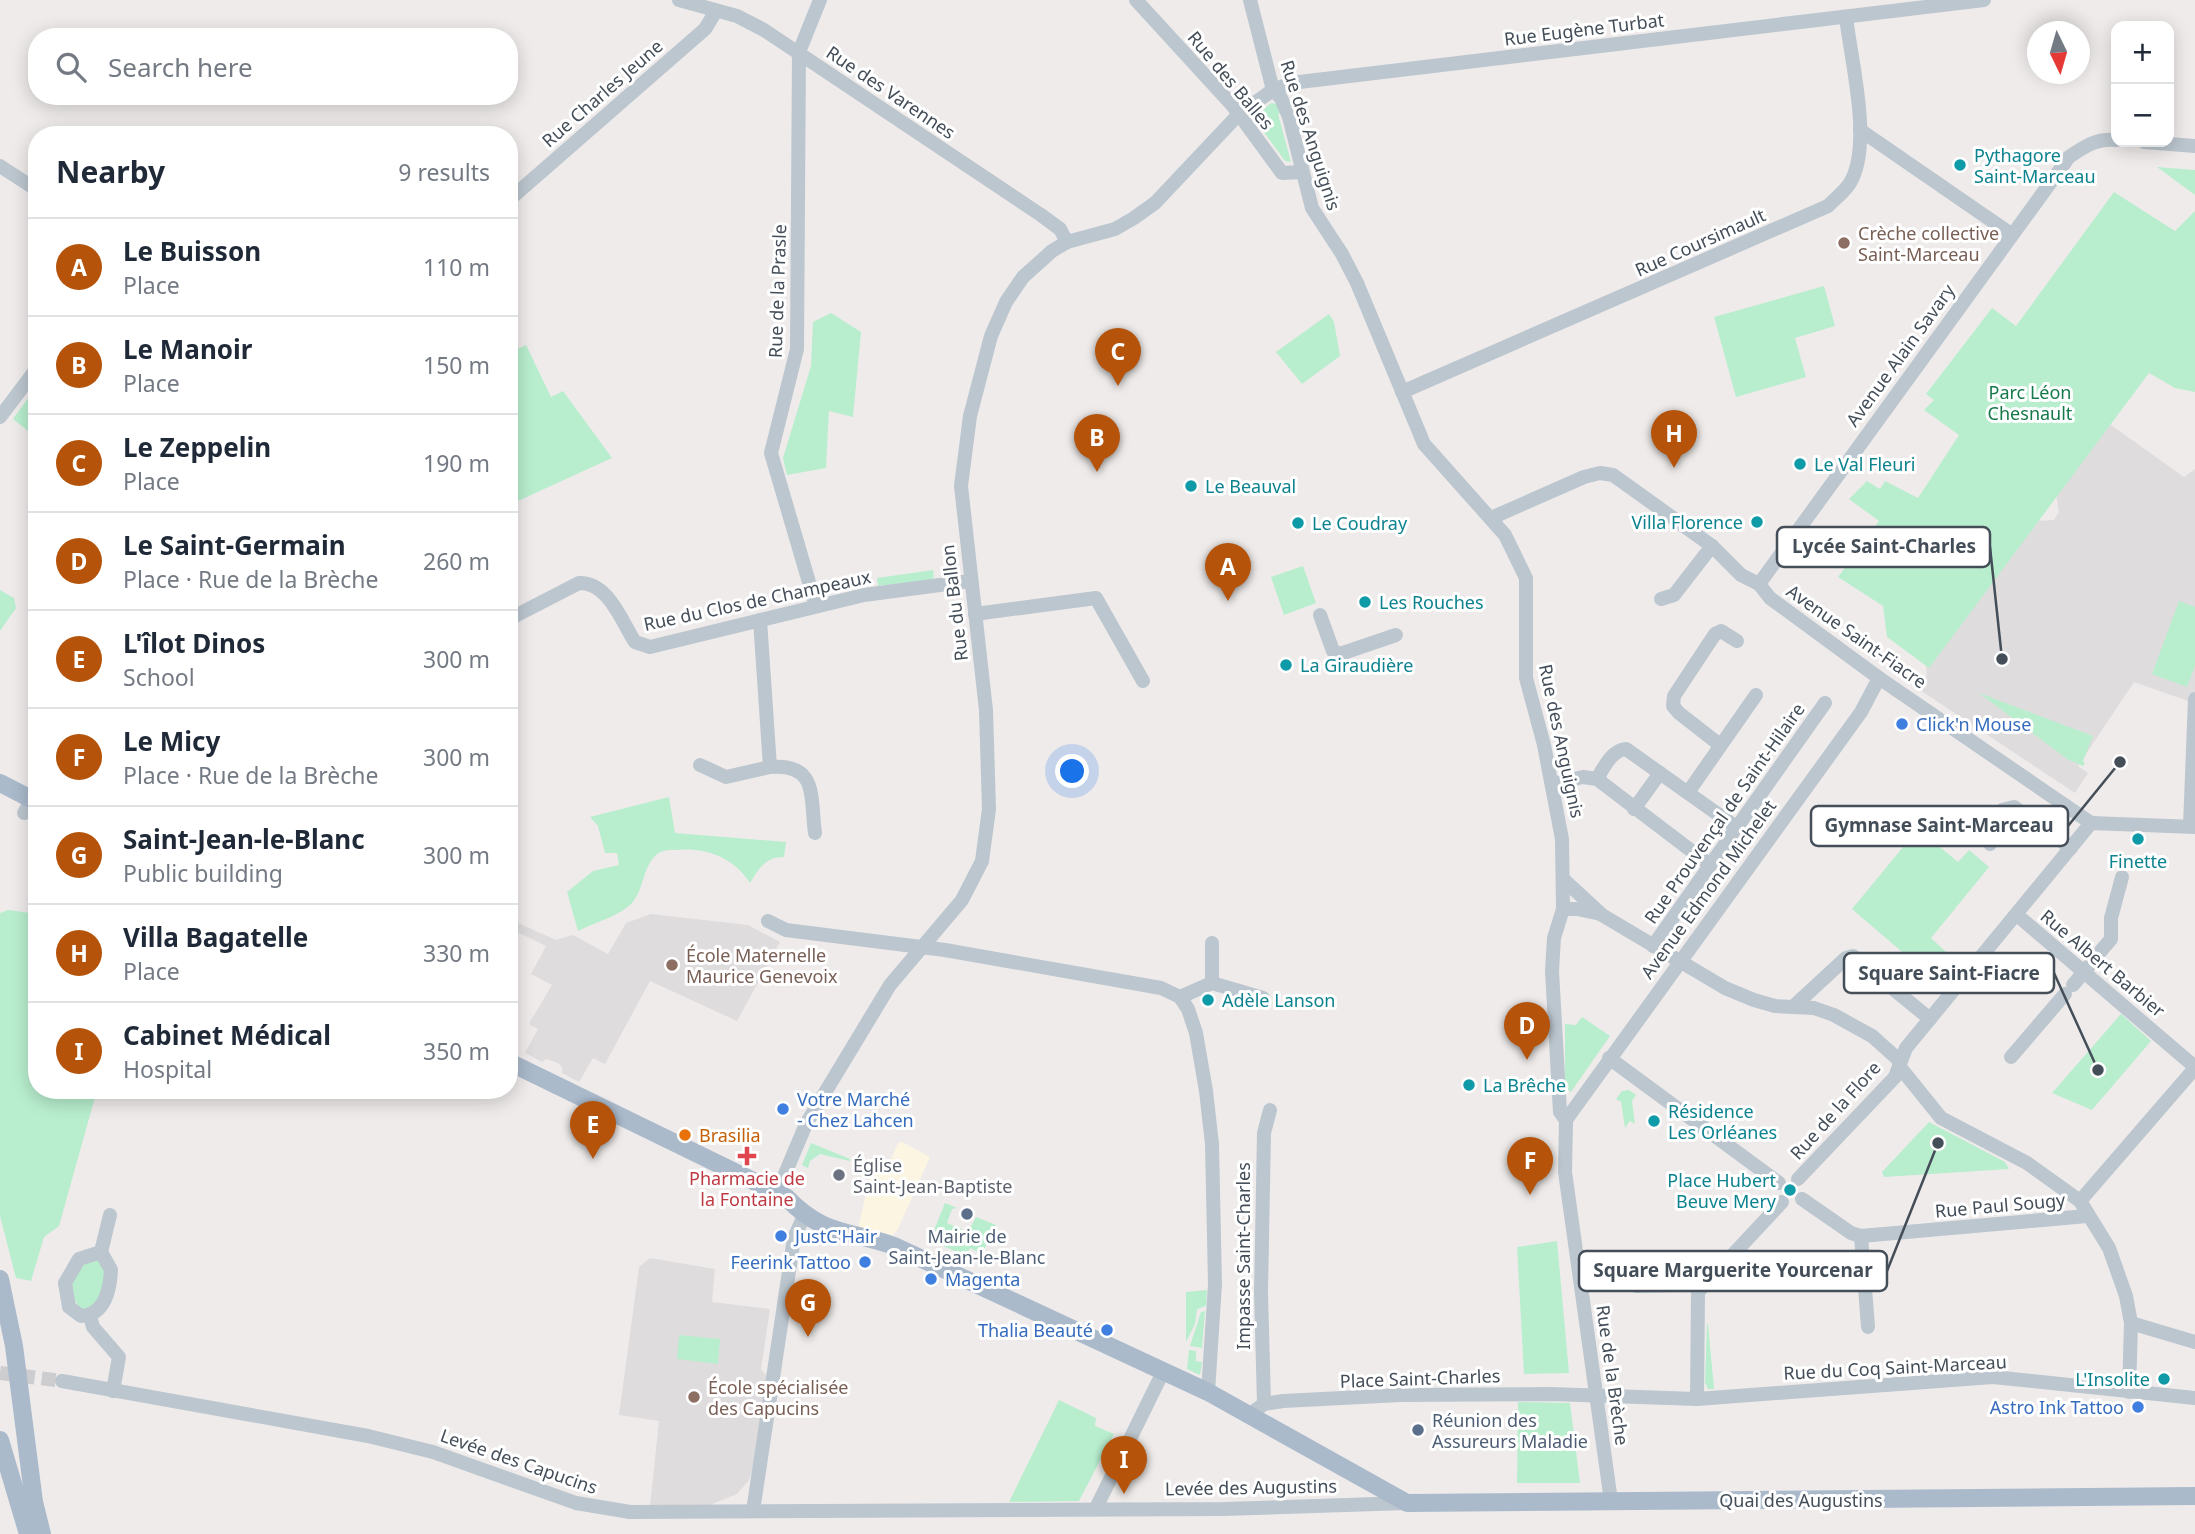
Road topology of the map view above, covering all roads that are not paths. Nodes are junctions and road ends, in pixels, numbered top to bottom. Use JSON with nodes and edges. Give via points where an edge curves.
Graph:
{"nodes":[{"id":1,"x":679,"y":0,"type":"edge"},
{"id":2,"x":820,"y":0,"type":"edge"},
{"id":3,"x":1136,"y":0,"type":"edge"},
{"id":4,"x":1250,"y":0,"type":"edge"},
{"id":5,"x":1984,"y":0,"type":"edge"},
{"id":6,"x":1933,"y":3,"type":"edge"},
{"id":7,"x":716,"y":11,"type":"junction"},
{"id":8,"x":1846,"y":17,"type":"junction"},
{"id":9,"x":799,"y":52,"type":"junction"},
{"id":10,"x":1273,"y":90,"type":"junction"},
{"id":11,"x":1239,"y":114,"type":"junction"},
{"id":12,"x":1860,"y":130,"type":"junction"},
{"id":13,"x":2111,"y":140,"type":"edge"},
{"id":14,"x":2174,"y":144,"type":"edge"},
{"id":15,"x":2195,"y":146,"type":"edge"},
{"id":16,"x":0,"y":166,"type":"edge"},
{"id":17,"x":1301,"y":172,"type":"junction"},
{"id":18,"x":28,"y":184,"type":"edge"},
{"id":19,"x":518,"y":192,"type":"edge"},
{"id":20,"x":2011,"y":234,"type":"junction"},
{"id":21,"x":1067,"y":242,"type":"junction"},
{"id":22,"x":28,"y":380,"type":"edge"},
{"id":23,"x":1402,"y":392,"type":"junction"},
{"id":24,"x":0,"y":417,"type":"edge"},
{"id":25,"x":1491,"y":518,"type":"junction"},
{"id":26,"x":1712,"y":545,"type":"junction"},
{"id":27,"x":970,"y":581,"type":"junction"},
{"id":28,"x":1759,"y":584,"type":"junction"},
{"id":29,"x":1661,"y":599,"type":"dead end"},
{"id":30,"x":816,"y":606,"type":"junction"},
{"id":31,"x":518,"y":614,"type":"edge"},
{"id":32,"x":975,"y":614,"type":"junction"},
{"id":33,"x":1320,"y":615,"type":"dead end"},
{"id":34,"x":760,"y":620,"type":"junction"},
{"id":35,"x":1396,"y":635,"type":"dead end"},
{"id":36,"x":1737,"y":641,"type":"dead end"},
{"id":37,"x":1879,"y":678,"type":"junction"},
{"id":38,"x":1143,"y":681,"type":"dead end"},
{"id":39,"x":1756,"y":695,"type":"dead end"},
{"id":40,"x":2195,"y":699,"type":"edge"},
{"id":41,"x":1825,"y":703,"type":"dead end"},
{"id":42,"x":1720,"y":745,"type":"junction"},
{"id":43,"x":700,"y":765,"type":"dead end"},
{"id":44,"x":770,"y":767,"type":"junction"},
{"id":45,"x":1660,"y":773,"type":"junction"},
{"id":46,"x":1597,"y":779,"type":"junction"},
{"id":47,"x":0,"y":783,"type":"edge"},
{"id":48,"x":1552,"y":784,"type":"junction"},
{"id":49,"x":1689,"y":791,"type":"junction"},
{"id":50,"x":28,"y":799,"type":"edge"},
{"id":51,"x":1634,"y":809,"type":"junction"},
{"id":52,"x":2091,"y":823,"type":"junction"},
{"id":53,"x":1736,"y":827,"type":"junction"},
{"id":54,"x":2192,"y":827,"type":"edge"},
{"id":55,"x":815,"y":833,"type":"dead end"},
{"id":56,"x":1990,"y":844,"type":"dead end"},
{"id":57,"x":2071,"y":848,"type":"junction"},
{"id":58,"x":1710,"y":865,"type":"junction"},
{"id":59,"x":2122,"y":877,"type":"dead end"},
{"id":60,"x":1564,"y":880,"type":"junction"},
{"id":61,"x":1563,"y":909,"type":"junction"},
{"id":62,"x":1602,"y":915,"type":"junction"},
{"id":63,"x":2017,"y":915,"type":"junction"},
{"id":64,"x":768,"y":921,"type":"dead end"},
{"id":65,"x":1212,"y":943,"type":"dead end"},
{"id":66,"x":921,"y":946,"type":"junction"},
{"id":67,"x":1653,"y":946,"type":"junction"},
{"id":68,"x":1679,"y":961,"type":"junction"},
{"id":69,"x":2093,"y":961,"type":"junction"},
{"id":70,"x":1212,"y":983,"type":"junction"},
{"id":71,"x":1180,"y":997,"type":"junction"},
{"id":72,"x":1263,"y":998,"type":"dead end"},
{"id":73,"x":1794,"y":1006,"type":"junction"},
{"id":74,"x":1930,"y":1020,"type":"junction"},
{"id":75,"x":2011,"y":1057,"type":"dead end"},
{"id":76,"x":1609,"y":1058,"type":"junction"},
{"id":77,"x":1899,"y":1064,"type":"junction"},
{"id":78,"x":518,"y":1066,"type":"edge"},
{"id":79,"x":2195,"y":1067,"type":"edge"},
{"id":80,"x":1270,"y":1110,"type":"dead end"},
{"id":81,"x":1566,"y":1120,"type":"junction"},
{"id":82,"x":1798,"y":1179,"type":"junction"},
{"id":83,"x":1779,"y":1183,"type":"junction"},
{"id":84,"x":777,"y":1193,"type":"junction"},
{"id":85,"x":1802,"y":1199,"type":"junction"},
{"id":86,"x":2080,"y":1200,"type":"junction"},
{"id":87,"x":1782,"y":1202,"type":"junction"},
{"id":88,"x":110,"y":1214,"type":"dead end"},
{"id":89,"x":804,"y":1216,"type":"junction"},
{"id":90,"x":2087,"y":1216,"type":"junction"},
{"id":91,"x":1861,"y":1236,"type":"junction"},
{"id":92,"x":100,"y":1252,"type":"junction"},
{"id":93,"x":0,"y":1279,"type":"edge"},
{"id":94,"x":1636,"y":1286,"type":"dead end"},
{"id":95,"x":1701,"y":1288,"type":"junction"},
{"id":96,"x":90,"y":1316,"type":"junction"},
{"id":97,"x":2131,"y":1323,"type":"junction"},
{"id":98,"x":1868,"y":1326,"type":"dead end"},
{"id":99,"x":0,"y":1336,"type":"edge"},
{"id":100,"x":2195,"y":1342,"type":"edge"},
{"id":101,"x":1163,"y":1372,"type":"junction"},
{"id":102,"x":62,"y":1381,"type":"tunnel mouth"},
{"id":103,"x":113,"y":1391,"type":"junction"},
{"id":104,"x":1208,"y":1392,"type":"junction"},
{"id":105,"x":2129,"y":1392,"type":"junction"},
{"id":106,"x":1596,"y":1395,"type":"junction"},
{"id":107,"x":2195,"y":1398,"type":"edge"},
{"id":108,"x":1697,"y":1399,"type":"junction"},
{"id":109,"x":1264,"y":1404,"type":"junction"},
{"id":110,"x":1249,"y":1415,"type":"junction"},
{"id":111,"x":0,"y":1440,"type":"edge"},
{"id":112,"x":2195,"y":1496,"type":"edge"},
{"id":113,"x":1611,"y":1501,"type":"junction"},
{"id":114,"x":34,"y":1502,"type":"junction"},
{"id":115,"x":1407,"y":1503,"type":"junction"},
{"id":116,"x":1096,"y":1508,"type":"junction"},
{"id":117,"x":753,"y":1511,"type":"junction"},
{"id":118,"x":28,"y":1534,"type":"edge"},
{"id":119,"x":42,"y":1534,"type":"edge"}],
"edges":[{"from":1,"to":7,"type":"street","name":"Rue des Varennes"},
{"from":2,"to":9,"type":"street"},
{"from":3,"to":11,"type":"street","name":"Rue des Balles"},
{"from":4,"to":10,"type":"street","name":"Rue des Anguignis"},
{"from":5,"to":6,"type":"street","name":"Rue Eugène Turbat"},
{"from":6,"to":8,"type":"street","name":"Rue Eugène Turbat"},
{"from":7,"to":9,"type":"street","name":"Rue des Varennes","via":[[746,21]]},
{"from":7,"to":19,"type":"street","name":"Rue Charles Jeune","via":[[705,29]]},
{"from":8,"to":10,"type":"street","name":"Rue Eugène Turbat","via":[[1301,80]]},
{"from":8,"to":12,"type":"street","name":"Rue Coursimault"},
{"from":9,"to":21,"type":"street","name":"Rue des Varennes","via":[[1041,215],[1060,229]]},
{"from":9,"to":30,"type":"street","name":"Rue de la Prasle","via":[[797,349],[771,453]]},
{"from":10,"to":11,"type":"street","name":"Rue du Ballon"},
{"from":10,"to":17,"type":"street","name":"Rue des Anguignis","via":[[1289,117]]},
{"from":11,"to":17,"type":"street","name":"Rue des Balles","via":[[1282,173]]},
{"from":11,"to":21,"type":"street","name":"Rue du Ballon","via":[[1155,203],[1115,229]]},
{"from":12,"to":20,"type":"street"},
{"from":12,"to":23,"type":"street","name":"Rue Coursimault","via":[[1859,157],[1850,184],[1828,206]]},
{"from":13,"to":20,"type":"street","name":"Avenue Alain Savary","via":[[2086,145],[2069,157]]},
{"from":14,"to":15,"type":"street"},
{"from":16,"to":18,"type":"street"},
{"from":17,"to":23,"type":"street","name":"Rue des Anguignis","via":[[1318,220],[1347,264]]},
{"from":20,"to":28,"type":"street","name":"Avenue Alain Savary"},
{"from":21,"to":27,"type":"street","name":"Rue du Ballon","via":[[1023,277],[990,336],[970,416],[961,486]]},
{"from":22,"to":24,"type":"street"},
{"from":23,"to":25,"type":"street","name":"Rue des Anguignis","via":[[1424,444]]},
{"from":25,"to":26,"type":"street","name":"Avenue Saint-Fiacre","via":[[1600,473],[1629,485]]},
{"from":25,"to":48,"type":"street","name":"Rue des Anguignis","via":[[1519,558],[1526,578],[1526,678]]},
{"from":26,"to":28,"type":"street","name":"Avenue Saint-Fiacre","via":[[1741,575]]},
{"from":26,"to":29,"type":"street","via":[[1674,595]]},
{"from":27,"to":30,"type":"street","name":"Rue du Clos de Champeaux"},
{"from":27,"to":32,"type":"street","name":"Rue du Ballon"},
{"from":28,"to":37,"type":"street","name":"Avenue Saint-Fiacre","via":[[1770,598]]},
{"from":30,"to":34,"type":"street","name":"Rue du Clos de Champeaux"},
{"from":31,"to":34,"type":"street","name":"Rue du Clos de Champeaux","via":[[579,583],[590,583],[600,587],[642,646]]},
{"from":32,"to":38,"type":"street","via":[[1096,598]]},
{"from":32,"to":66,"type":"street","name":"Rue du Ballon","via":[[986,710],[986,842],[973,882]]},
{"from":33,"to":35,"type":"street","via":[[1333,651],[1340,654]]},
{"from":34,"to":44,"type":"street"},
{"from":36,"to":42,"type":"street","via":[[1721,631],[1715,634],[1674,696],[1679,713]]},
{"from":37,"to":52,"type":"street","name":"Avenue Saint-Fiacre"},
{"from":37,"to":68,"type":"street","name":"Avenue Edmond Michelet","via":[[1860,712]]},
{"from":39,"to":42,"type":"street"},
{"from":40,"to":54,"type":"street"},
{"from":41,"to":53,"type":"street","name":"Rue Prouvençal de Saint-Hilaire"},
{"from":42,"to":49,"type":"street"},
{"from":43,"to":44,"type":"street","via":[[726,777]]},
{"from":44,"to":55,"type":"street","via":[[790,766],[807,780]]},
{"from":45,"to":46,"type":"street","via":[[1622,749]]},
{"from":45,"to":49,"type":"street"},
{"from":45,"to":51,"type":"street"},
{"from":46,"to":48,"type":"street","via":[[1583,777]]},
{"from":46,"to":51,"type":"street"},
{"from":47,"to":50,"type":"main road"},
{"from":48,"to":60,"type":"street","name":"Rue des Anguignis"},
{"from":49,"to":53,"type":"street"},
{"from":51,"to":58,"type":"street"},
{"from":52,"to":54,"type":"street"},
{"from":52,"to":57,"type":"street","name":"Rue de la Flore"},
{"from":53,"to":58,"type":"street","name":"Rue Prouvençal de Saint-Hilaire"},
{"from":56,"to":57,"type":"street","via":[[1986,830],[2002,810],[2014,807]]},
{"from":57,"to":63,"type":"street","name":"Rue de la Flore"},
{"from":58,"to":67,"type":"street","name":"Rue Prouvençal de Saint-Hilaire"},
{"from":59,"to":69,"type":"street","via":[[2111,918],[2111,939]]},
{"from":60,"to":61,"type":"street","name":"Rue de la Brèche"},
{"from":60,"to":62,"type":"street"},
{"from":61,"to":62,"type":"street"},
{"from":61,"to":81,"type":"street","name":"Rue de la Brèche","via":[[1554,938],[1552,971],[1560,1112]]},
{"from":62,"to":67,"type":"street"},
{"from":63,"to":69,"type":"street","name":"Rue Albert Barbier"},
{"from":63,"to":74,"type":"street","name":"Rue de la Flore"},
{"from":64,"to":66,"type":"street","via":[[786,930]]},
{"from":65,"to":70,"type":"street"},
{"from":66,"to":71,"type":"street","via":[[1161,988]]},
{"from":66,"to":84,"type":"street","name":"Rue du Ballon","via":[[890,985],[806,1124]]},
{"from":67,"to":68,"type":"street"},
{"from":68,"to":73,"type":"street","via":[[1754,1000]]},
{"from":68,"to":76,"type":"street","name":"Avenue Edmond Michelet"},
{"from":69,"to":75,"type":"street"},
{"from":69,"to":79,"type":"street","name":"Rue Albert Barbier"},
{"from":70,"to":71,"type":"street"},
{"from":70,"to":72,"type":"street"},
{"from":71,"to":104,"type":"street","via":[[1196,1033],[1212,1144],[1215,1296]]},
{"from":73,"to":74,"type":"street","via":[[1853,956]]},
{"from":73,"to":77,"type":"street","via":[[1814,1008],[1845,1021],[1872,1036]]},
{"from":74,"to":77,"type":"street","name":"Rue de la Flore"},
{"from":76,"to":81,"type":"street","name":"Avenue Edmond Michelet"},
{"from":76,"to":83,"type":"street"},
{"from":77,"to":82,"type":"street","name":"Rue de la Flore","via":[[1895,1077]]},
{"from":77,"to":86,"type":"street","via":[[1941,1118],[2027,1163]]},
{"from":78,"to":84,"type":"main road"},
{"from":79,"to":86,"type":"street"},
{"from":80,"to":109,"type":"street","name":"Impasse Saint-Charles","via":[[1264,1133]]},
{"from":81,"to":106,"type":"street","name":"Rue de la Brèche","via":[[1565,1172]]},
{"from":82,"to":83,"type":"street","via":[[1790,1176]]},
{"from":82,"to":85,"type":"street","via":[[1805,1190]]},
{"from":83,"to":87,"type":"street","via":[[1776,1190]]},
{"from":84,"to":89,"type":"main road"},
{"from":85,"to":87,"type":"street","via":[[1790,1205]]},
{"from":85,"to":91,"type":"street"},
{"from":86,"to":90,"type":"street"},
{"from":87,"to":95,"type":"street"},
{"from":88,"to":92,"type":"street"},
{"from":89,"to":101,"type":"main road","via":[[839,1234],[894,1247]]},
{"from":89,"to":117,"type":"street","via":[[794,1238]]},
{"from":90,"to":91,"type":"street","name":"Rue Paul Sougy"},
{"from":90,"to":97,"type":"street","via":[[2113,1258]]},
{"from":91,"to":98,"type":"street"},
{"from":92,"to":96,"type":"street","via":[[111,1270],[110,1283],[101,1307]]},
{"from":92,"to":96,"type":"street","via":[[79,1259],[65,1283],[69,1307],[81,1316]]},
{"from":93,"to":114,"type":"main road","bridge":true,"via":[[14,1346]]},
{"from":94,"to":95,"type":"street","via":[[1694,1284]]},
{"from":95,"to":108,"type":"street","via":[[1697,1296]]},
{"from":96,"to":103,"type":"street","via":[[93,1327],[119,1357]]},
{"from":97,"to":100,"type":"street"},
{"from":97,"to":105,"type":"street"},
{"from":99,"to":114,"type":"main road","bridge":true},
{"from":101,"to":104,"type":"main road"},
{"from":101,"to":116,"type":"street"},
{"from":102,"to":103,"type":"street","name":"Levée des Capucins"},
{"from":103,"to":117,"type":"street","name":"Levée des Capucins","via":[[413,1446],[605,1510],[650,1514]]},
{"from":104,"to":110,"type":"main road"},
{"from":105,"to":107,"type":"street","name":"Rue du Coq Saint-Marceau"},
{"from":105,"to":108,"type":"street","name":"Rue du Coq Saint-Marceau","via":[[1993,1377]]},
{"from":106,"to":108,"type":"street","name":"Rue du Coq Saint-Marceau"},
{"from":106,"to":109,"type":"street","name":"Place Saint-Charles","via":[[1401,1395]]},
{"from":106,"to":113,"type":"street","name":"Rue de la Brèche"},
{"from":109,"to":110,"type":"street"},
{"from":110,"to":115,"type":"main road"},
{"from":111,"to":118,"type":"main road"},
{"from":112,"to":113,"type":"main road","name":"Quai des Augustins"},
{"from":113,"to":115,"type":"main road","name":"Quai des Augustins"},
{"from":114,"to":119,"type":"main road"},
{"from":115,"to":116,"type":"street","name":"Levée des Augustins"},
{"from":116,"to":117,"type":"street","name":"Levée des Capucins"}]}
